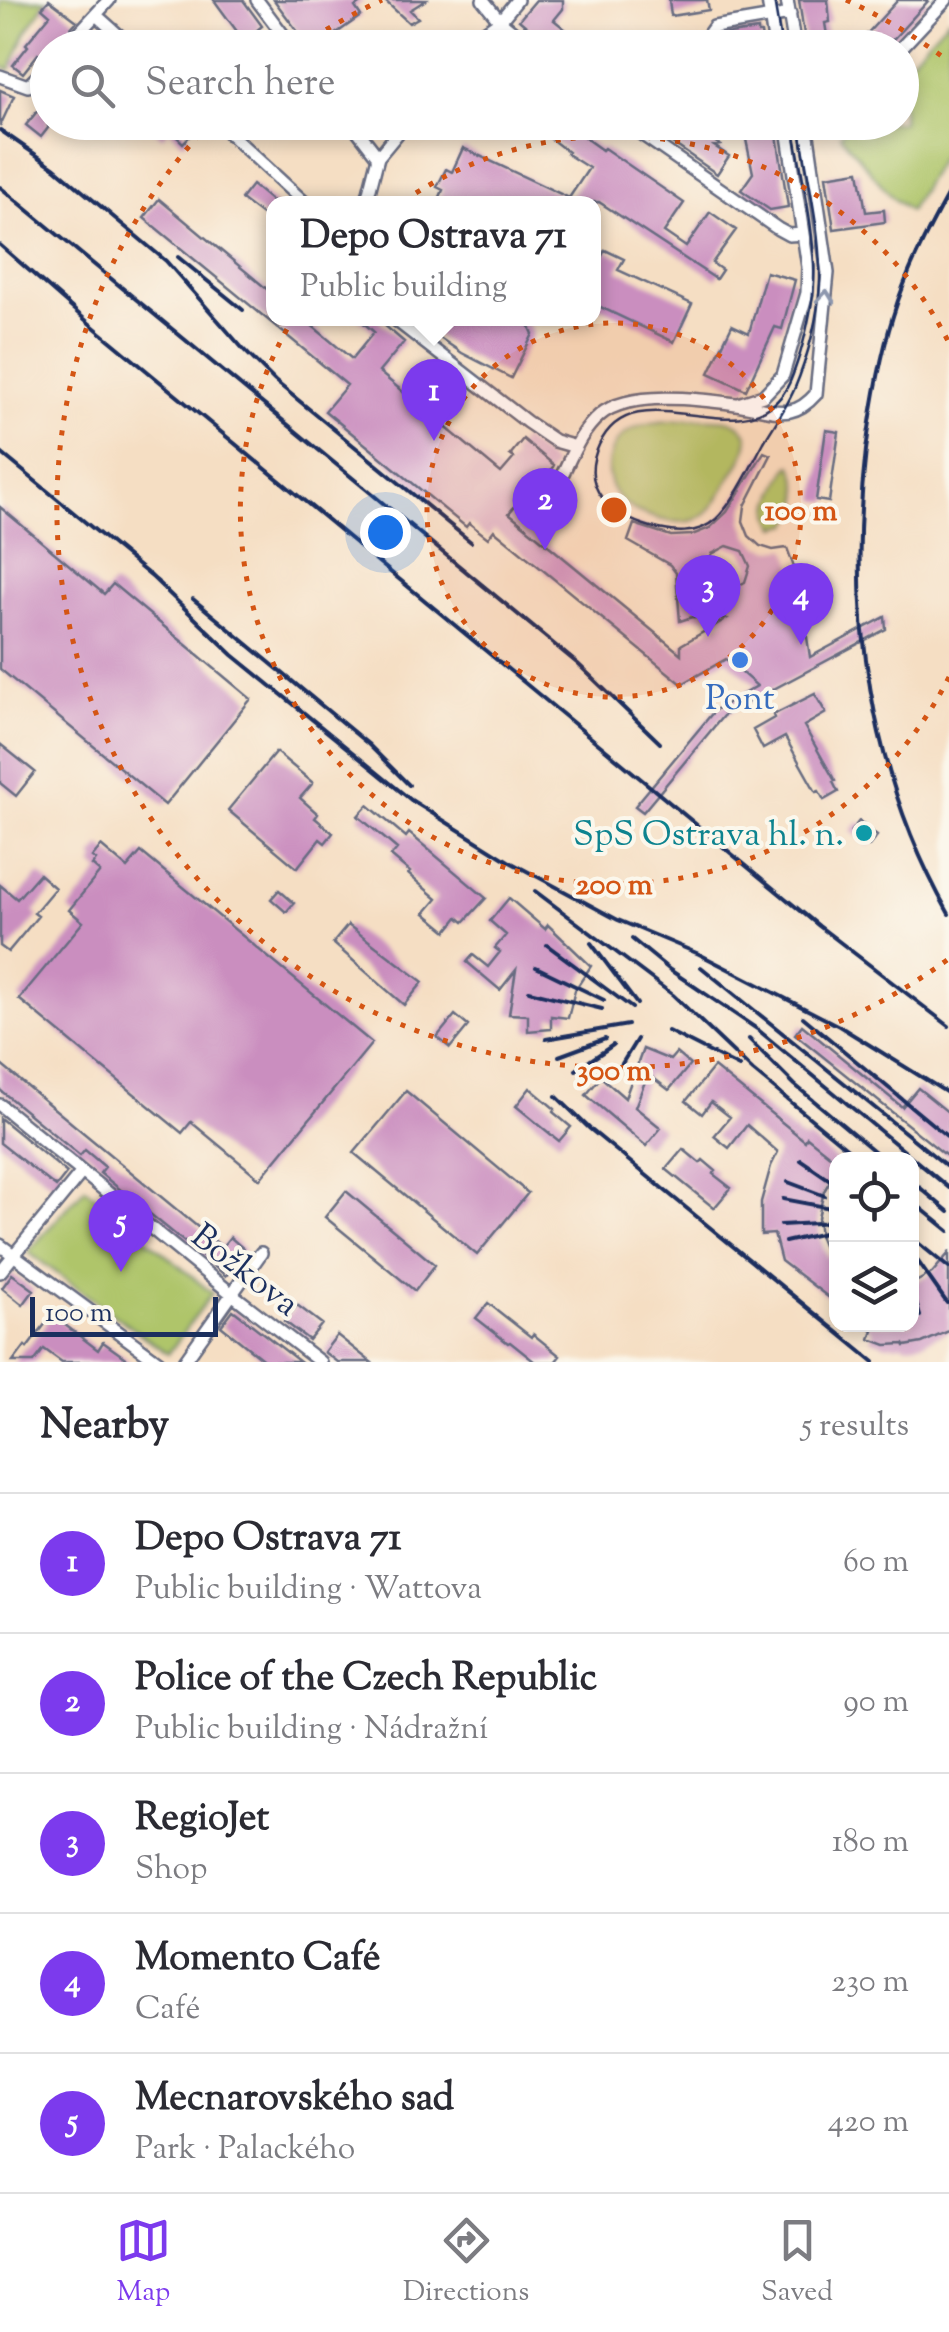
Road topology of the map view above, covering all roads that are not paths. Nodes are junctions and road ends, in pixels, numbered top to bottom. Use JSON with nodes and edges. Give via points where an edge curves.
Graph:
{"nodes":[{"id":1,"x":109,"y":0,"type":"edge"},
{"id":2,"x":256,"y":0,"type":"edge"},
{"id":3,"x":483,"y":0,"type":"edge"},
{"id":4,"x":517,"y":0,"type":"edge"},
{"id":5,"x":768,"y":0,"type":"edge"},
{"id":6,"x":788,"y":0,"type":"edge"},
{"id":7,"x":946,"y":0,"type":"edge"},
{"id":8,"x":790,"y":14,"type":"junction"},
{"id":9,"x":96,"y":15,"type":"junction"},
{"id":10,"x":770,"y":18,"type":"junction"},
{"id":11,"x":500,"y":21,"type":"junction"},
{"id":12,"x":82,"y":30,"type":"edge"},
{"id":13,"x":113,"y":30,"type":"edge"},
{"id":14,"x":279,"y":30,"type":"edge"},
{"id":15,"x":487,"y":30,"type":"edge"},
{"id":16,"x":511,"y":30,"type":"edge"},
{"id":17,"x":712,"y":30,"type":"edge"},
{"id":18,"x":772,"y":30,"type":"edge"},
{"id":19,"x":792,"y":30,"type":"edge"},
{"id":20,"x":918,"y":30,"type":"edge"},
{"id":21,"x":0,"y":76,"type":"edge"},
{"id":22,"x":30,"y":84,"type":"edge"},
{"id":23,"x":236,"y":140,"type":"edge"},
{"id":24,"x":365,"y":140,"type":"edge"},
{"id":25,"x":392,"y":140,"type":"edge"},
{"id":26,"x":647,"y":140,"type":"edge"},
{"id":27,"x":789,"y":140,"type":"edge"},
{"id":28,"x":808,"y":140,"type":"edge"},
{"id":29,"x":378,"y":157,"type":"junction"},
{"id":30,"x":297,"y":196,"type":"edge"},
{"id":31,"x":368,"y":196,"type":"edge"},
{"id":32,"x":803,"y":234,"type":"junction"},
{"id":33,"x":403,"y":326,"type":"edge"},
{"id":34,"x":736,"y":404,"type":"junction"},
{"id":35,"x":576,"y":447,"type":"junction"},
{"id":36,"x":552,"y":494,"type":"dead end"},
{"id":37,"x":0,"y":1105,"type":"edge"},
{"id":38,"x":82,"y":1172,"type":"junction"},
{"id":39,"x":0,"y":1244,"type":"edge"},
{"id":40,"x":261,"y":1253,"type":"dead end"},
{"id":41,"x":13,"y":1255,"type":"junction"},
{"id":42,"x":0,"y":1272,"type":"edge"},
{"id":43,"x":232,"y":1294,"type":"junction"},
{"id":44,"x":159,"y":1362,"type":"edge"},
{"id":45,"x":184,"y":1362,"type":"edge"},
{"id":46,"x":320,"y":1362,"type":"edge"}],
"edges":[{"from":1,"to":9,"type":"street"},
{"from":2,"to":14,"type":"street"},
{"from":3,"to":11,"type":"street"},
{"from":4,"to":11,"type":"street"},
{"from":5,"to":10,"type":"street"},
{"from":6,"to":8,"type":"street"},
{"from":7,"to":20,"type":"street"},
{"from":8,"to":10,"type":"street"},
{"from":8,"to":19,"type":"street"},
{"from":9,"to":12,"type":"street"},
{"from":9,"to":13,"type":"street"},
{"from":10,"to":17,"type":"street"},
{"from":10,"to":18,"type":"street"},
{"from":11,"to":15,"type":"street"},
{"from":11,"to":16,"type":"street"},
{"from":21,"to":22,"type":"street"},
{"from":23,"to":30,"type":"street"},
{"from":24,"to":29,"type":"street"},
{"from":25,"to":29,"type":"street"},
{"from":26,"to":32,"type":"street","via":[[782,232]]},
{"from":27,"to":32,"type":"street"},
{"from":34,"to":28,"type":"street","one_way":true,"via":[[788,411],[816,394],[828,273]]},
{"from":29,"to":31,"type":"street"},
{"from":32,"to":34,"type":"street","via":[[807,293],[782,375],[762,396]]},
{"from":33,"to":35,"type":"street","via":[[527,422]]},
{"from":34,"to":35,"type":"street","via":[[648,398],[616,404],[594,420]]},
{"from":35,"to":36,"type":"street"},
{"from":37,"to":38,"type":"street","name":"Božkova"},
{"from":38,"to":41,"type":"street"},
{"from":38,"to":43,"type":"street","name":"Božkova"},
{"from":39,"to":41,"type":"street"},
{"from":40,"to":43,"type":"street"},
{"from":41,"to":42,"type":"street"},
{"from":41,"to":44,"type":"street"},
{"from":43,"to":45,"type":"street"},
{"from":43,"to":46,"type":"street","name":"Božkova"}]}
